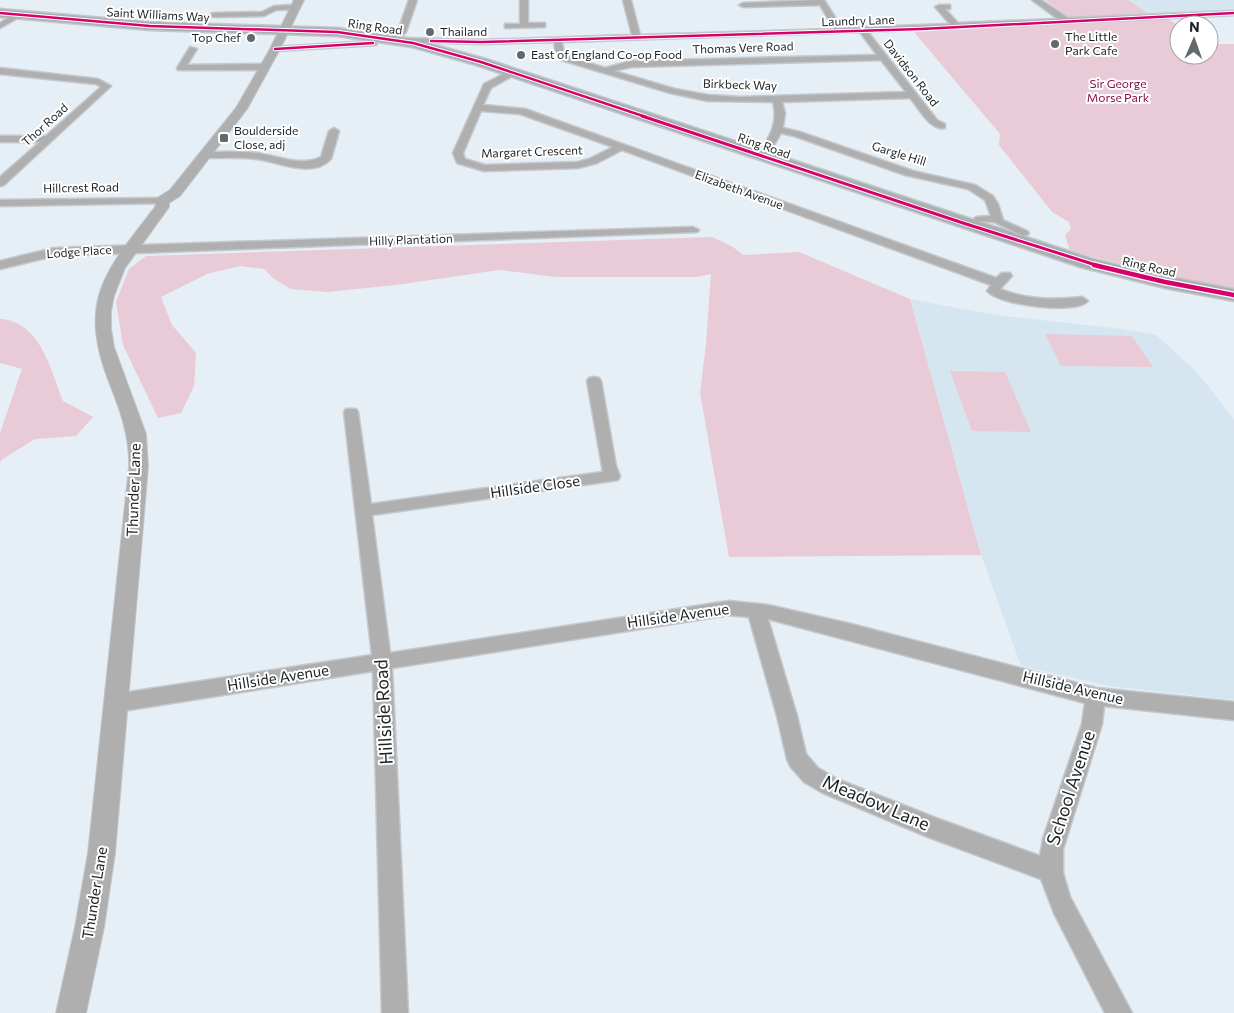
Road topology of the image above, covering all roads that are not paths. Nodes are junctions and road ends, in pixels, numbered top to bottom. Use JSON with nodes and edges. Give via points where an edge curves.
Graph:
{"nodes":[{"id":1,"x":413,"y":0,"type":"edge"},
{"id":2,"x":524,"y":0,"type":"edge"},
{"id":3,"x":627,"y":0,"type":"edge"},
{"id":4,"x":1036,"y":0,"type":"edge"},
{"id":5,"x":821,"y":2,"type":"edge"},
{"id":6,"x":297,"y":4,"type":"edge"},
{"id":7,"x":743,"y":5,"type":"dead end"},
{"id":8,"x":939,"y":7,"type":"dead end"},
{"id":9,"x":0,"y":13,"type":"edge"},
{"id":10,"x":1234,"y":13,"type":"edge"},
{"id":11,"x":19,"y":15,"type":"junction"},
{"id":12,"x":213,"y":15,"type":"dead end"},
{"id":13,"x":1068,"y":22,"type":"junction"},
{"id":14,"x":542,"y":25,"type":"dead end"},
{"id":15,"x":0,"y":26,"type":"edge"},
{"id":16,"x":508,"y":26,"type":"dead end"},
{"id":17,"x":524,"y":26,"type":"junction"},
{"id":18,"x":957,"y":27,"type":"junction"},
{"id":19,"x":285,"y":29,"type":"junction"},
{"id":20,"x":862,"y":30,"type":"junction"},
{"id":21,"x":840,"y":31,"type":"junction"},
{"id":22,"x":637,"y":37,"type":"junction"},
{"id":23,"x":393,"y":39,"type":"junction"},
{"id":24,"x":558,"y":40,"type":"junction"},
{"id":25,"x":482,"y":42,"type":"junction"},
{"id":26,"x":373,"y":43,"type":"dead end"},
{"id":27,"x":193,"y":49,"type":"dead end"},
{"id":28,"x":275,"y":49,"type":"junction"},
{"id":29,"x":452,"y":53,"type":"junction"},
{"id":30,"x":882,"y":57,"type":"junction"},
{"id":31,"x":265,"y":67,"type":"junction"},
{"id":32,"x":606,"y":70,"type":"junction"},
{"id":33,"x":0,"y":71,"type":"edge"},
{"id":34,"x":513,"y":72,"type":"junction"},
{"id":35,"x":911,"y":95,"type":"junction"},
{"id":36,"x":777,"y":99,"type":"junction"},
{"id":37,"x":478,"y":108,"type":"junction"},
{"id":38,"x":942,"y":126,"type":"dead end"},
{"id":39,"x":778,"y":130,"type":"junction"},
{"id":40,"x":346,"y":135,"type":"dead end"},
{"id":41,"x":49,"y":138,"type":"junction"},
{"id":42,"x":0,"y":139,"type":"edge"},
{"id":43,"x":622,"y":147,"type":"junction"},
{"id":44,"x":767,"y":148,"type":"dead end"},
{"id":45,"x":206,"y":155,"type":"junction"},
{"id":46,"x":0,"y":183,"type":"edge"},
{"id":47,"x":162,"y":201,"type":"junction"},
{"id":48,"x":0,"y":203,"type":"edge"},
{"id":49,"x":980,"y":219,"type":"dead end"},
{"id":50,"x":997,"y":219,"type":"junction"},
{"id":51,"x":693,"y":230,"type":"dead end"},
{"id":52,"x":1023,"y":233,"type":"dead end"},
{"id":53,"x":129,"y":249,"type":"junction"},
{"id":54,"x":0,"y":265,"type":"edge"},
{"id":55,"x":1234,"y":296,"type":"edge"},
{"id":56,"x":1082,"y":301,"type":"dead end"},
{"id":57,"x":594,"y":381,"type":"dead end"},
{"id":58,"x":351,"y":412,"type":"dead end"},
{"id":59,"x":362,"y":511,"type":"junction"},
{"id":60,"x":756,"y":610,"type":"junction"},
{"id":61,"x":382,"y":662,"type":"junction"},
{"id":62,"x":1096,"y":697,"type":"junction"},
{"id":63,"x":116,"y":703,"type":"junction"},
{"id":64,"x":1234,"y":711,"type":"edge"},
{"id":65,"x":1050,"y":870,"type":"junction"},
{"id":66,"x":70,"y":1013,"type":"edge"},
{"id":67,"x":396,"y":1013,"type":"edge"},
{"id":68,"x":1119,"y":1013,"type":"edge"}],
"edges":[{"from":1,"to":23,"type":"street","via":[[402,32]]},
{"from":2,"to":17,"type":"street"},
{"from":3,"to":22,"type":"street"},
{"from":4,"to":13,"type":"street"},
{"from":5,"to":7,"type":"street"},
{"from":5,"to":21,"type":"street"},
{"from":6,"to":12,"type":"street","via":[[274,8],[264,14]]},
{"from":6,"to":19,"type":"street","name":"Thunder Lane"},
{"from":8,"to":18,"type":"street"},
{"from":9,"to":11,"type":"highway","name":"Saint Williams Way"},
{"from":10,"to":13,"type":"street","name":"Laundry Lane"},
{"from":11,"to":15,"type":"street"},
{"from":11,"to":19,"type":"highway","name":"Saint Williams Way","via":[[150,26]]},
{"from":13,"to":18,"type":"street","name":"Laundry Lane"},
{"from":14,"to":17,"type":"street"},
{"from":16,"to":17,"type":"street"},
{"from":18,"to":20,"type":"street","name":"Laundry Lane"},
{"from":19,"to":23,"type":"highway","name":"Ring Road"},
{"from":19,"to":28,"type":"street","name":"Thunder Lane"},
{"from":20,"to":21,"type":"street","name":"Laundry Lane"},
{"from":20,"to":30,"type":"street","name":"Davidson Road"},
{"from":21,"to":22,"type":"street","name":"Laundry Lane"},
{"from":22,"to":24,"type":"street","name":"Laundry Lane"},
{"from":23,"to":25,"type":"street","name":"Laundry Lane"},
{"from":23,"to":29,"type":"highway","name":"Ring Road"},
{"from":24,"to":25,"type":"street","name":"Laundry Lane"},
{"from":24,"to":32,"type":"street","name":"Birkbeck Way","via":[[561,56]]},
{"from":25,"to":29,"type":"street","name":"Laundry Lane","via":[[465,45]]},
{"from":26,"to":28,"type":"street"},
{"from":27,"to":31,"type":"street","via":[[181,68]]},
{"from":28,"to":31,"type":"street","name":"Thunder Lane"},
{"from":29,"to":34,"type":"highway","name":"Ring Road"},
{"from":30,"to":32,"type":"street","name":"Thomas Vere Road","via":[[631,64]]},
{"from":30,"to":35,"type":"street","name":"Davidson Road"},
{"from":31,"to":45,"type":"street","name":"Thunder Lane","via":[[241,109]]},
{"from":32,"to":36,"type":"street","name":"Birkbeck Way","via":[[673,91],[708,98]]},
{"from":33,"to":41,"type":"street","name":"Thor Road","via":[[98,82],[107,86]]},
{"from":34,"to":37,"type":"street","name":"Margaret Crescent","via":[[487,86]]},
{"from":34,"to":55,"type":"highway","name":"Ring Road","via":[[1087,263]]},
{"from":35,"to":36,"type":"street","name":"Birkbeck Way"},
{"from":35,"to":38,"type":"street","name":"Davidson Road","via":[[934,122]]},
{"from":36,"to":39,"type":"street","via":[[782,120]]},
{"from":37,"to":43,"type":"street","name":"Elizabeth Avenue","via":[[516,110]]},
{"from":37,"to":43,"type":"street","name":"Margaret Crescent","via":[[458,153],[461,161],[476,167],[586,164]]},
{"from":39,"to":44,"type":"street"},
{"from":39,"to":50,"type":"street","name":"Gargle Hill","via":[[911,173],[966,186],[988,197],[994,204]]},
{"from":40,"to":45,"type":"street","via":[[333,133],[326,159],[310,165],[291,165],[256,156]]},
{"from":41,"to":42,"type":"street"},
{"from":41,"to":46,"type":"street","name":"Thor Road"},
{"from":43,"to":56,"type":"street","name":"Elizabeth Avenue","via":[[999,283],[1012,299],[1038,304]]},
{"from":45,"to":47,"type":"street","name":"Thunder Lane","via":[[175,193]]},
{"from":47,"to":48,"type":"street","name":"Hillcrest Road"},
{"from":47,"to":53,"type":"street","name":"Thunder Lane","via":[[162,207]]},
{"from":49,"to":50,"type":"street"},
{"from":50,"to":52,"type":"street"},
{"from":51,"to":53,"type":"street","name":"Hilly Plantation"},
{"from":53,"to":54,"type":"street","name":"Lodge Place","via":[[43,253],[18,263]]},
{"from":53,"to":63,"type":"street","name":"Thunder Lane","via":[[115,272],[103,313],[107,350],[130,414],[139,451]]},
{"from":57,"to":59,"type":"street","name":"Hillside Close","via":[[612,476]]},
{"from":58,"to":59,"type":"street","name":"Hillside Road"},
{"from":59,"to":61,"type":"street","name":"Hillside Road"},
{"from":60,"to":61,"type":"street","name":"Hillside Avenue","via":[[720,608]]},
{"from":60,"to":62,"type":"street","name":"Hillside Avenue","via":[[954,658]]},
{"from":60,"to":65,"type":"street","name":"Meadow Lane","via":[[797,758],[811,775],[830,786],[954,836]]},
{"from":61,"to":63,"type":"street","name":"Hillside Avenue"},
{"from":61,"to":67,"type":"street","name":"Hillside Road"},
{"from":62,"to":64,"type":"street","name":"Hillside Avenue"},
{"from":62,"to":65,"type":"street","name":"School Avenue","via":[[1092,724],[1050,853]]},
{"from":63,"to":66,"type":"street","name":"Thunder Lane","via":[[98,883],[88,942]]},
{"from":65,"to":68,"type":"street","name":"School Avenue","via":[[1062,905]]}]}
